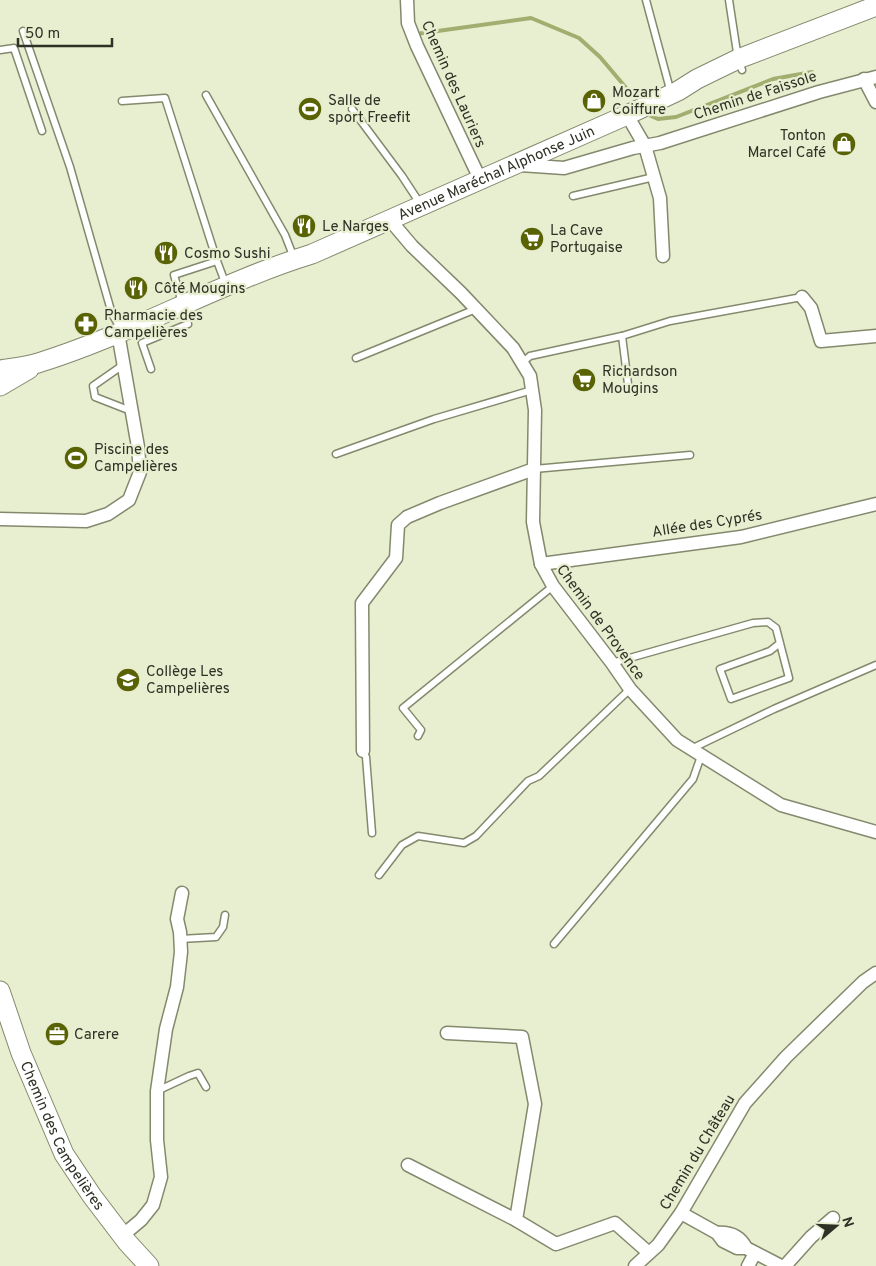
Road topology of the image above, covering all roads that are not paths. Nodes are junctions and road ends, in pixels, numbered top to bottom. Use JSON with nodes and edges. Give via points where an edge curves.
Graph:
{"nodes":[{"id":1,"x":407,"y":0,"type":"edge"},
{"id":2,"x":646,"y":0,"type":"edge"},
{"id":3,"x":729,"y":0,"type":"edge"},
{"id":4,"x":876,"y":6,"type":"edge"},
{"id":5,"x":876,"y":18,"type":"edge"},
{"id":6,"x":23,"y":31,"type":"dead end"},
{"id":7,"x":0,"y":50,"type":"edge"},
{"id":8,"x":740,"y":65,"type":"junction"},
{"id":9,"x":870,"y":78,"type":"edge"},
{"id":10,"x":675,"y":93,"type":"junction"},
{"id":11,"x":206,"y":95,"type":"dead end"},
{"id":12,"x":122,"y":101,"type":"dead end"},
{"id":13,"x":876,"y":102,"type":"edge"},
{"id":14,"x":352,"y":109,"type":"dead end"},
{"id":15,"x":627,"y":115,"type":"junction"},
{"id":16,"x":42,"y":130,"type":"dead end"},
{"id":17,"x":645,"y":146,"type":"junction"},
{"id":18,"x":512,"y":164,"type":"junction"},
{"id":19,"x":654,"y":177,"type":"junction"},
{"id":20,"x":480,"y":179,"type":"junction"},
{"id":21,"x":573,"y":196,"type":"dead end"},
{"id":22,"x":422,"y":206,"type":"junction"},
{"id":23,"x":390,"y":220,"type":"junction"},
{"id":24,"x":663,"y":256,"type":"dead end"},
{"id":25,"x":295,"y":259,"type":"junction"},
{"id":26,"x":216,"y":261,"type":"junction"},
{"id":27,"x":227,"y":286,"type":"junction"},
{"id":28,"x":802,"y":297,"type":"joint"},
{"id":29,"x":183,"y":305,"type":"junction"},
{"id":30,"x":474,"y":307,"type":"junction"},
{"id":31,"x":120,"y":332,"type":"junction"},
{"id":32,"x":622,"y":336,"type":"junction"},
{"id":33,"x":876,"y":336,"type":"edge"},
{"id":34,"x":356,"y":358,"type":"dead end"},
{"id":35,"x":523,"y":362,"type":"junction"},
{"id":36,"x":36,"y":364,"type":"junction"},
{"id":37,"x":123,"y":365,"type":"junction"},
{"id":38,"x":151,"y":369,"type":"dead end"},
{"id":39,"x":0,"y":370,"type":"edge"},
{"id":40,"x":628,"y":384,"type":"dead end"},
{"id":41,"x":0,"y":386,"type":"edge"},
{"id":42,"x":532,"y":390,"type":"junction"},
{"id":43,"x":131,"y":412,"type":"junction"},
{"id":44,"x":336,"y":454,"type":"dead end"},
{"id":45,"x":690,"y":455,"type":"dead end"},
{"id":46,"x":534,"y":469,"type":"junction"},
{"id":47,"x":876,"y":504,"type":"edge"},
{"id":48,"x":0,"y":519,"type":"edge"},
{"id":49,"x":541,"y":564,"type":"junction"},
{"id":50,"x":553,"y":586,"type":"junction"},
{"id":51,"x":780,"y":643,"type":"junction"},
{"id":52,"x":612,"y":664,"type":"junction"},
{"id":53,"x":876,"y":665,"type":"edge"},
{"id":54,"x":630,"y":690,"type":"junction"},
{"id":55,"x":418,"y":736,"type":"dead end"},
{"id":56,"x":363,"y":751,"type":"joint"},
{"id":57,"x":696,"y":752,"type":"junction"},
{"id":58,"x":876,"y":832,"type":"edge"},
{"id":59,"x":372,"y":833,"type":"dead end"},
{"id":60,"x":380,"y":875,"type":"dead end"},
{"id":61,"x":182,"y":893,"type":"dead end"},
{"id":62,"x":224,"y":915,"type":"dead end"},
{"id":63,"x":180,"y":940,"type":"junction"},
{"id":64,"x":554,"y":944,"type":"dead end"},
{"id":65,"x":876,"y":973,"type":"edge"},
{"id":66,"x":0,"y":991,"type":"edge"},
{"id":67,"x":447,"y":1033,"type":"dead end"},
{"id":68,"x":206,"y":1087,"type":"dead end"},
{"id":69,"x":158,"y":1091,"type":"junction"},
{"id":70,"x":408,"y":1165,"type":"dead end"},
{"id":71,"x":681,"y":1213,"type":"junction"},
{"id":72,"x":833,"y":1218,"type":"dead end"},
{"id":73,"x":516,"y":1220,"type":"junction"},
{"id":74,"x":122,"y":1236,"type":"junction"},
{"id":75,"x":751,"y":1251,"type":"junction"},
{"id":76,"x":649,"y":1254,"type":"junction"},
{"id":77,"x":149,"y":1266,"type":"edge"},
{"id":78,"x":635,"y":1266,"type":"edge"},
{"id":79,"x":748,"y":1266,"type":"edge"},
{"id":80,"x":783,"y":1266,"type":"edge"}],
"edges":[{"from":1,"to":20,"type":"street","name":"Chemin des Lauriers","via":[[408,23],[416,46]]},
{"from":2,"to":10,"type":"lane"},
{"from":3,"to":8,"type":"lane"},
{"from":4,"to":8,"type":"main road","name":"Avenue Maréchal Alphonse Juin"},
{"from":5,"to":8,"type":"main road","name":"Avenue Maréchal Alphonse Juin"},
{"from":6,"to":31,"type":"lane","via":[[70,167]]},
{"from":7,"to":16,"type":"lane","via":[[14,48]]},
{"from":8,"to":10,"type":"main road","name":"Avenue Maréchal Alphonse Juin"},
{"from":9,"to":13,"type":"street"},
{"from":9,"to":17,"type":"street","name":"Chemin de Faissole"},
{"from":10,"to":15,"type":"main road","name":"Avenue Maréchal Alphonse Juin"},
{"from":11,"to":25,"type":"lane","via":[[285,235]]},
{"from":12,"to":26,"type":"lane","via":[[165,98]]},
{"from":14,"to":22,"type":"lane"},
{"from":15,"to":17,"type":"street"},
{"from":15,"to":18,"type":"main road","name":"Avenue Maréchal Alphonse Juin"},
{"from":17,"to":18,"type":"street","name":"Chemin de Faissole","via":[[564,168]]},
{"from":17,"to":19,"type":"street"},
{"from":18,"to":20,"type":"main road","name":"Avenue Maréchal Alphonse Juin"},
{"from":19,"to":21,"type":"lane"},
{"from":19,"to":24,"type":"street","via":[[660,198]]},
{"from":20,"to":22,"type":"main road","name":"Avenue Maréchal Alphonse Juin"},
{"from":22,"to":23,"type":"main road","name":"Avenue Maréchal Alphonse Juin"},
{"from":23,"to":25,"type":"main road","name":"Avenue Maréchal Alphonse Juin"},
{"from":23,"to":30,"type":"street","name":"Chemin de Provence"},
{"from":25,"to":27,"type":"main road","name":"Avenue Maréchal Alphonse Juin"},
{"from":26,"to":27,"type":"lane"},
{"from":26,"to":29,"type":"lane","via":[[174,275]]},
{"from":27,"to":29,"type":"main road","name":"Avenue Maréchal Alphonse Juin"},
{"from":28,"to":32,"type":"lane","via":[[670,322]]},
{"from":28,"to":33,"type":"street","via":[[811,308],[821,341]]},
{"from":29,"to":31,"type":"main road","name":"Avenue Maréchal Alphonse Juin"},
{"from":29,"to":38,"type":"lane","via":[[188,324],[142,343]]},
{"from":30,"to":34,"type":"lane"},
{"from":30,"to":35,"type":"street","name":"Chemin de Provence"},
{"from":31,"to":36,"type":"main road","name":"Avenue Maréchal Alphonse Juin"},
{"from":31,"to":37,"type":"street"},
{"from":32,"to":35,"type":"lane","via":[[530,356]]},
{"from":32,"to":40,"type":"lane"},
{"from":35,"to":42,"type":"street","name":"Chemin de Provence"},
{"from":36,"to":39,"type":"main road"},
{"from":36,"to":41,"type":"main road"},
{"from":37,"to":43,"type":"street"},
{"from":37,"to":43,"type":"lane","via":[[93,386],[95,397]]},
{"from":42,"to":44,"type":"lane","via":[[434,419]]},
{"from":42,"to":46,"type":"street","name":"Chemin de Provence"},
{"from":43,"to":48,"type":"street","via":[[140,472],[129,500],[108,514],[86,521]]},
{"from":45,"to":46,"type":"lane"},
{"from":46,"to":49,"type":"street","name":"Chemin de Provence","via":[[533,522]]},
{"from":46,"to":56,"type":"street","via":[[440,503],[407,517],[398,525],[396,558],[362,603]]},
{"from":47,"to":49,"type":"street","name":"Allée des Cyprés","via":[[741,537]]},
{"from":49,"to":50,"type":"street","name":"Chemin de Provence"},
{"from":50,"to":52,"type":"street","name":"Chemin de Provence"},
{"from":50,"to":55,"type":"lane","via":[[403,708],[421,730]]},
{"from":51,"to":51,"type":"lane","via":[[790,678],[731,699],[720,669],[770,651]]},
{"from":51,"to":52,"type":"lane","via":[[776,628],[768,622],[753,623]]},
{"from":52,"to":54,"type":"street","name":"Chemin de Provence"},
{"from":53,"to":57,"type":"lane","via":[[774,709]]},
{"from":54,"to":57,"type":"street","name":"Chemin de Provence","via":[[677,740]]},
{"from":54,"to":60,"type":"lane","via":[[539,776],[528,780],[476,836],[464,843],[418,836],[402,845]]},
{"from":56,"to":59,"type":"lane"},
{"from":57,"to":58,"type":"street","name":"Chemin de Provence","via":[[781,805]]},
{"from":57,"to":64,"type":"lane","via":[[692,779]]},
{"from":61,"to":63,"type":"street","via":[[177,919]]},
{"from":62,"to":63,"type":"lane","via":[[216,937]]},
{"from":63,"to":69,"type":"street","via":[[176,987],[166,1029]]},
{"from":65,"to":71,"type":"street","name":"Chemin du Château","via":[[786,1057],[745,1103]]},
{"from":66,"to":74,"type":"main road","name":"Chemin des Campelières","via":[[21,1053],[64,1154]]},
{"from":67,"to":73,"type":"street","via":[[522,1037],[535,1104]]},
{"from":68,"to":69,"type":"lane","via":[[198,1074]]},
{"from":69,"to":74,"type":"street","via":[[157,1140],[161,1177],[152,1205],[141,1220]]},
{"from":70,"to":73,"type":"street"},
{"from":71,"to":75,"type":"street","via":[[717,1232],[723,1241]]},
{"from":71,"to":76,"type":"street","name":"Chemin du Château"},
{"from":72,"to":80,"type":"street"},
{"from":73,"to":76,"type":"street","via":[[556,1244],[615,1224]]},
{"from":74,"to":77,"type":"main road","name":"Chemin des Campelières"},
{"from":75,"to":79,"type":"street"},
{"from":75,"to":80,"type":"street"},
{"from":76,"to":78,"type":"street","name":"Chemin du Château"}]}
